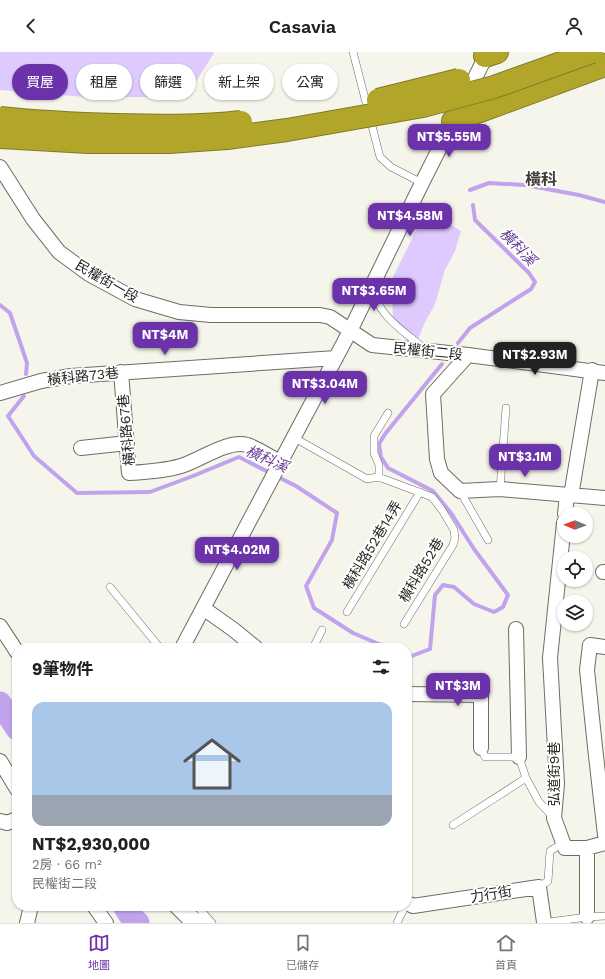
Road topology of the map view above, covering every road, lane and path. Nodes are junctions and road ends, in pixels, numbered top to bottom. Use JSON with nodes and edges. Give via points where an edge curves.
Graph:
{"nodes":[{"id":1,"x":353,"y":52,"type":"edge"},
{"id":2,"x":550,"y":52,"type":"edge"},
{"id":3,"x":592,"y":52,"type":"edge"},
{"id":4,"x":490,"y":53,"type":"edge"},
{"id":5,"x":605,"y":65,"type":"edge"},
{"id":6,"x":0,"y":118,"type":"edge"},
{"id":7,"x":453,"y":121,"type":"junction"},
{"id":8,"x":0,"y":137,"type":"edge"},
{"id":9,"x":0,"y":167,"type":"edge"},
{"id":10,"x":422,"y":183,"type":"junction"},
{"id":11,"x":374,"y":281,"type":"junction"},
{"id":12,"x":350,"y":331,"type":"junction"},
{"id":13,"x":428,"y":351,"type":"junction"},
{"id":14,"x":468,"y":355,"type":"junction"},
{"id":15,"x":336,"y":358,"type":"junction"},
{"id":16,"x":121,"y":372,"type":"junction"},
{"id":17,"x":598,"y":372,"type":"edge"},
{"id":18,"x":0,"y":393,"type":"edge"},
{"id":19,"x":506,"y":408,"type":"dead end"},
{"id":20,"x":388,"y":413,"type":"dead end"},
{"id":21,"x":293,"y":437,"type":"junction"},
{"id":22,"x":127,"y":443,"type":"junction"},
{"id":23,"x":82,"y":448,"type":"dead end"},
{"id":24,"x":278,"y":465,"type":"junction"},
{"id":25,"x":379,"y":478,"type":"junction"},
{"id":26,"x":500,"y":489,"type":"junction"},
{"id":27,"x":460,"y":491,"type":"junction"},
{"id":28,"x":420,"y":492,"type":"junction"},
{"id":29,"x":569,"y":495,"type":"junction"},
{"id":30,"x":605,"y":498,"type":"edge"},
{"id":31,"x":566,"y":507,"type":"edge"},
{"id":32,"x":488,"y":540,"type":"dead end"},
{"id":33,"x":562,"y":543,"type":"edge"},
{"id":34,"x":110,"y":587,"type":"dead end"},
{"id":35,"x":203,"y":608,"type":"junction"},
{"id":36,"x":347,"y":612,"type":"dead end"},
{"id":37,"x":404,"y":624,"type":"dead end"},
{"id":38,"x":0,"y":626,"type":"edge"},
{"id":39,"x":516,"y":629,"type":"dead end"},
{"id":40,"x":322,"y":630,"type":"dead end"},
{"id":41,"x":156,"y":643,"type":"edge"},
{"id":42,"x":185,"y":643,"type":"edge"},
{"id":43,"x":250,"y":643,"type":"edge"},
{"id":44,"x":316,"y":643,"type":"edge"},
{"id":45,"x":12,"y":644,"type":"edge"},
{"id":46,"x":605,"y":646,"type":"edge"},
{"id":47,"x":412,"y":694,"type":"edge"},
{"id":48,"x":481,"y":748,"type":"joint"},
{"id":49,"x":518,"y":757,"type":"junction"},
{"id":50,"x":0,"y":761,"type":"edge"},
{"id":51,"x":526,"y":778,"type":"junction"},
{"id":52,"x":12,"y":781,"type":"edge"},
{"id":53,"x":554,"y":818,"type":"junction"},
{"id":54,"x":12,"y":820,"type":"edge"},
{"id":55,"x":0,"y":821,"type":"edge"},
{"id":56,"x":453,"y":825,"type":"dead end"},
{"id":57,"x":605,"y":835,"type":"edge"},
{"id":58,"x":563,"y":843,"type":"junction"},
{"id":59,"x":605,"y":843,"type":"edge"},
{"id":60,"x":586,"y":848,"type":"junction"},
{"id":61,"x":540,"y":887,"type":"junction"},
{"id":62,"x":412,"y":906,"type":"edge"},
{"id":63,"x":30,"y":911,"type":"edge"},
{"id":64,"x":98,"y":911,"type":"edge"},
{"id":65,"x":181,"y":911,"type":"edge"},
{"id":66,"x":191,"y":911,"type":"edge"},
{"id":67,"x":201,"y":911,"type":"edge"},
{"id":68,"x":403,"y":911,"type":"edge"},
{"id":69,"x":605,"y":916,"type":"edge"},
{"id":70,"x":588,"y":917,"type":"junction"},
{"id":71,"x":544,"y":922,"type":"edge"},
{"id":72,"x":27,"y":923,"type":"edge"},
{"id":73,"x":106,"y":923,"type":"edge"},
{"id":74,"x":193,"y":923,"type":"edge"},
{"id":75,"x":205,"y":923,"type":"edge"},
{"id":76,"x":212,"y":923,"type":"edge"},
{"id":77,"x":397,"y":923,"type":"edge"},
{"id":78,"x":540,"y":923,"type":"edge"}],
"edges":[{"from":1,"to":10,"type":"lane","via":[[380,157],[391,167]]},
{"from":2,"to":6,"type":"highway","bridge":true,"via":[[434,87],[292,115],[226,124],[151,126]]},
{"from":3,"to":8,"type":"highway","bridge":true,"via":[[494,86],[423,106],[287,130],[170,142],[88,142]]},
{"from":4,"to":7,"type":"street"},
{"from":5,"to":7,"type":"highway"},
{"from":7,"to":10,"type":"street"},
{"from":9,"to":12,"type":"street","name":"民權街一段","via":[[33,219],[59,252],[89,274],[135,299],[179,312],[211,315],[320,315],[330,317]]},
{"from":10,"to":11,"type":"street"},
{"from":11,"to":12,"type":"street"},
{"from":11,"to":13,"type":"lane","via":[[376,302],[380,309]]},
{"from":12,"to":13,"type":"street","name":"民權街二段","via":[[372,345]]},
{"from":12,"to":15,"type":"street"},
{"from":13,"to":14,"type":"street","name":"民權街二段"},
{"from":14,"to":17,"type":"street","name":"民權街二段"},
{"from":14,"to":27,"type":"street","via":[[433,394],[436,459],[441,473]]},
{"from":15,"to":16,"type":"street","name":"橫科路73巷"},
{"from":15,"to":21,"type":"street"},
{"from":16,"to":18,"type":"street","name":"橫科路73巷","via":[[40,381]]},
{"from":16,"to":22,"type":"street","name":"橫科路67巷"},
{"from":17,"to":29,"type":"street"},
{"from":19,"to":26,"type":"lane"},
{"from":20,"to":25,"type":"lane","via":[[374,436],[374,453],[379,465]]},
{"from":21,"to":24,"type":"street"},
{"from":21,"to":25,"type":"lane","name":"橫科路52巷","via":[[367,479]]},
{"from":22,"to":23,"type":"street"},
{"from":22,"to":24,"type":"street","name":"橫科路67巷","via":[[129,473],[182,466],[212,452],[233,445],[246,444]]},
{"from":24,"to":35,"type":"street"},
{"from":25,"to":28,"type":"lane","name":"橫科路52巷"},
{"from":26,"to":27,"type":"street"},
{"from":26,"to":29,"type":"street"},
{"from":27,"to":32,"type":"lane"},
{"from":28,"to":36,"type":"lane","name":"橫科路52巷14弄"},
{"from":28,"to":37,"type":"lane","name":"橫科路52巷","via":[[432,497],[442,510],[454,530],[455,538]]},
{"from":29,"to":30,"type":"street"},
{"from":29,"to":31,"type":"street"},
{"from":33,"to":53,"type":"street","name":"弘道街9巷","via":[[550,658],[556,784]]},
{"from":34,"to":41,"type":"lane"},
{"from":35,"to":42,"type":"street"},
{"from":35,"to":43,"type":"street"},
{"from":38,"to":45,"type":"street"},
{"from":39,"to":49,"type":"street"},
{"from":40,"to":44,"type":"lane"},
{"from":46,"to":57,"type":"street","via":[[590,645],[587,670]]},
{"from":47,"to":48,"type":"street","via":[[481,695]]},
{"from":48,"to":49,"type":"lane","via":[[485,757]]},
{"from":49,"to":51,"type":"lane"},
{"from":50,"to":52,"type":"street"},
{"from":51,"to":53,"type":"lane","via":[[539,802]]},
{"from":51,"to":56,"type":"lane"},
{"from":53,"to":58,"type":"street","name":"弘道街9巷"},
{"from":54,"to":55,"type":"street"},
{"from":58,"to":60,"type":"street","via":[[565,848]]},
{"from":58,"to":61,"type":"lane","via":[[550,851],[548,882]]},
{"from":59,"to":60,"type":"street"},
{"from":60,"to":70,"type":"street"},
{"from":61,"to":62,"type":"street","name":"力行街"},
{"from":61,"to":71,"type":"street"},
{"from":63,"to":72,"type":"street"},
{"from":64,"to":73,"type":"street"},
{"from":65,"to":74,"type":"street"},
{"from":66,"to":75,"type":"lane"},
{"from":67,"to":76,"type":"lane"},
{"from":68,"to":77,"type":"lane"},
{"from":69,"to":70,"type":"lane"},
{"from":70,"to":71,"type":"lane"},
{"from":71,"to":78,"type":"lane"}]}
